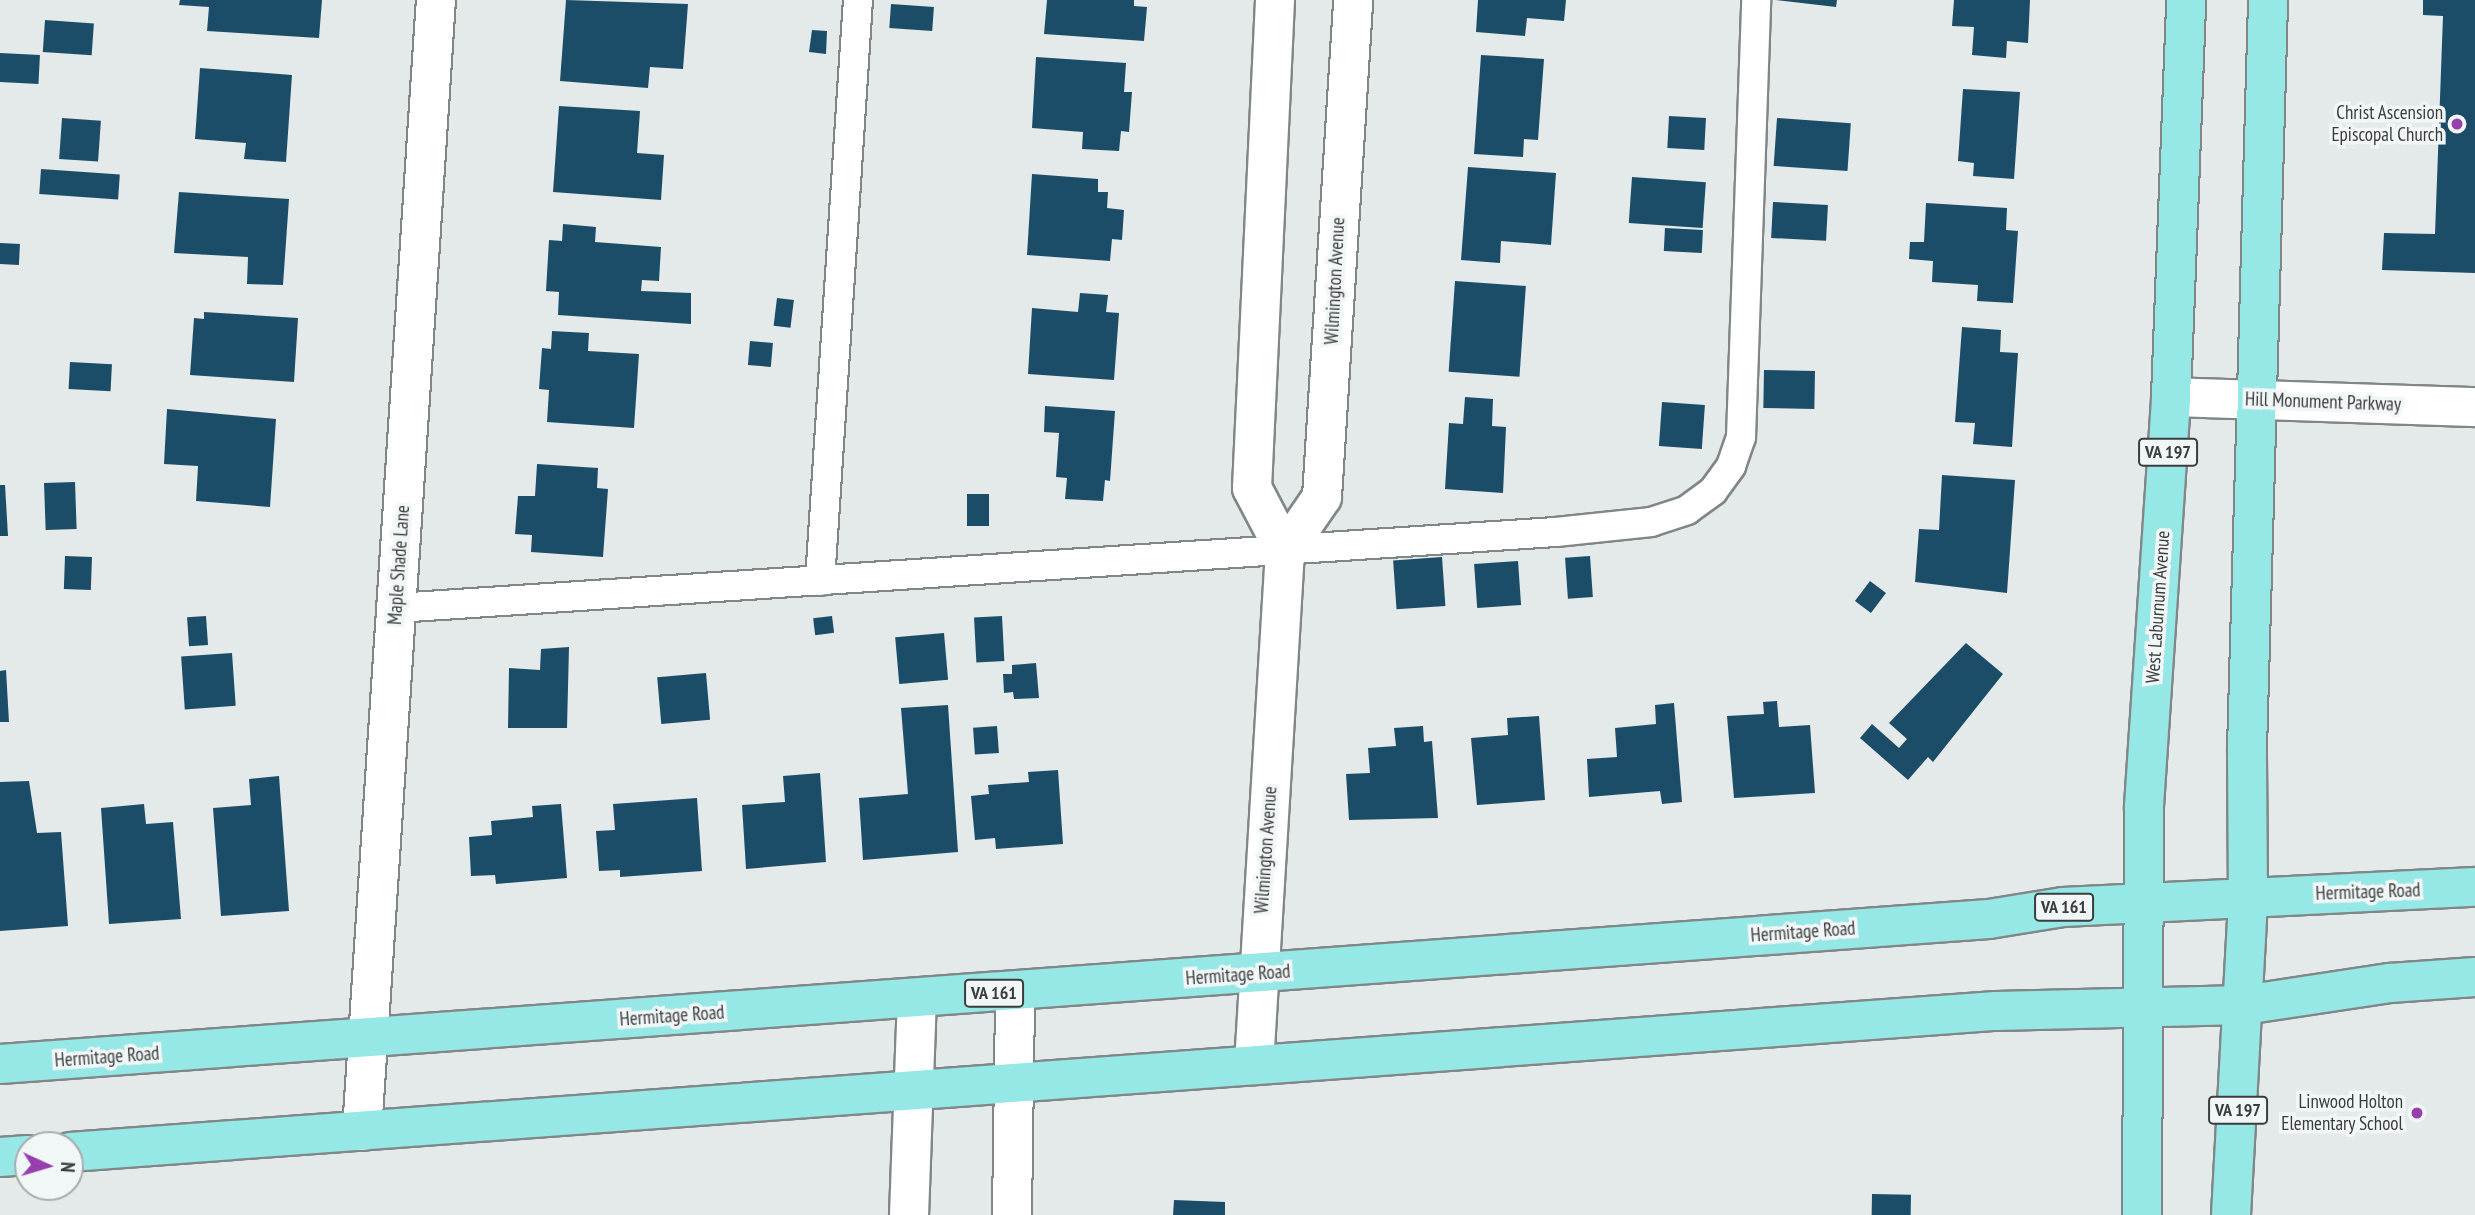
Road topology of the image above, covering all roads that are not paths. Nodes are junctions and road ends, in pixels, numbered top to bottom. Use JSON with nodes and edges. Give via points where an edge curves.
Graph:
{"nodes":[{"id":1,"x":436,"y":0,"type":"edge"},
{"id":2,"x":858,"y":0,"type":"edge"},
{"id":3,"x":1275,"y":0,"type":"edge"},
{"id":4,"x":1353,"y":0,"type":"edge"},
{"id":5,"x":1756,"y":0,"type":"edge"},
{"id":6,"x":2186,"y":0,"type":"edge"},
{"id":7,"x":2268,"y":0,"type":"edge"},
{"id":8,"x":2171,"y":397,"type":"junction"},
{"id":9,"x":2255,"y":400,"type":"junction"},
{"id":10,"x":2475,"y":407,"type":"edge"},
{"id":11,"x":1285,"y":551,"type":"junction"},
{"id":12,"x":820,"y":581,"type":"junction"},
{"id":13,"x":396,"y":608,"type":"junction"},
{"id":14,"x":2475,"y":887,"type":"edge"},
{"id":15,"x":2248,"y":899,"type":"junction"},
{"id":16,"x":2140,"y":904,"type":"junction"},
{"id":17,"x":1258,"y":973,"type":"junction"},
{"id":18,"x":2475,"y":977,"type":"edge"},
{"id":19,"x":1015,"y":991,"type":"junction"},
{"id":20,"x":917,"y":998,"type":"junction"},
{"id":21,"x":2244,"y":1005,"type":"junction"},
{"id":22,"x":2141,"y":1010,"type":"junction"},
{"id":23,"x":368,"y":1038,"type":"junction"},
{"id":24,"x":0,"y":1064,"type":"edge"},
{"id":25,"x":1254,"y":1065,"type":"junction"},
{"id":26,"x":1016,"y":1083,"type":"junction"},
{"id":27,"x":914,"y":1091,"type":"junction"},
{"id":28,"x":362,"y":1131,"type":"junction"},
{"id":29,"x":84,"y":1151,"type":"edge"},
{"id":30,"x":909,"y":1215,"type":"edge"},
{"id":31,"x":1012,"y":1215,"type":"edge"},
{"id":32,"x":2142,"y":1215,"type":"edge"},
{"id":33,"x":2231,"y":1215,"type":"edge"}],
"edges":[{"from":1,"to":13,"type":"street","name":"Maple Shade Lane"},
{"from":2,"to":12,"type":"lane"},
{"from":3,"to":11,"type":"street","via":[[1252,488]]},
{"from":4,"to":11,"type":"street","name":"Wilmington Avenue","via":[[1322,497]]},
{"from":5,"to":11,"type":"lane","via":[[1744,410],[1731,466],[1713,491],[1687,510],[1651,522]]},
{"from":6,"to":8,"type":"main road","name":"West Laburnum Avenue","number":"VA 197"},
{"from":7,"to":9,"type":"main road","number":"VA 197"},
{"from":8,"to":9,"type":"street","name":"Hill Monument Parkway"},
{"from":8,"to":16,"type":"main road","name":"West Laburnum Avenue","number":"VA 197"},
{"from":9,"to":10,"type":"street","name":"Hill Monument Parkway"},
{"from":9,"to":15,"type":"main road","number":"VA 197"},
{"from":11,"to":12,"type":"lane"},
{"from":11,"to":17,"type":"street","name":"Wilmington Avenue"},
{"from":12,"to":13,"type":"lane"},
{"from":13,"to":23,"type":"street","name":"Maple Shade Lane"},
{"from":14,"to":15,"type":"main road","name":"Hermitage Road","number":"VA 161"},
{"from":15,"to":16,"type":"main road","name":"Hermitage Road","number":"VA 161"},
{"from":15,"to":21,"type":"main road","number":"VA 197"},
{"from":16,"to":17,"type":"main road","name":"Hermitage Road","number":"VA 161"},
{"from":16,"to":22,"type":"main road","name":"West Laburnum Avenue","number":"VA 197"},
{"from":17,"to":19,"type":"main road","name":"Hermitage Road","number":"VA 161"},
{"from":17,"to":25,"type":"street","name":"Wilmington Avenue"},
{"from":18,"to":21,"type":"main road","via":[[2390,983]]},
{"from":19,"to":20,"type":"main road","name":"Hermitage Road","number":"VA 161"},
{"from":19,"to":26,"type":"street"},
{"from":20,"to":23,"type":"main road","name":"Hermitage Road","number":"VA 161"},
{"from":20,"to":27,"type":"street"},
{"from":21,"to":22,"type":"main road"},
{"from":21,"to":33,"type":"main road","number":"VA 197"},
{"from":22,"to":25,"type":"main road","via":[[1996,1011]]},
{"from":22,"to":32,"type":"main road","name":"West Laburnum Avenue","number":"VA 197"},
{"from":23,"to":24,"type":"main road","name":"Hermitage Road","number":"VA 161"},
{"from":23,"to":28,"type":"street","name":"Maple Shade Lane"},
{"from":25,"to":26,"type":"main road"},
{"from":26,"to":27,"type":"main road"},
{"from":26,"to":31,"type":"street"},
{"from":27,"to":28,"type":"main road"},
{"from":27,"to":30,"type":"street"},
{"from":28,"to":29,"type":"main road"}]}
